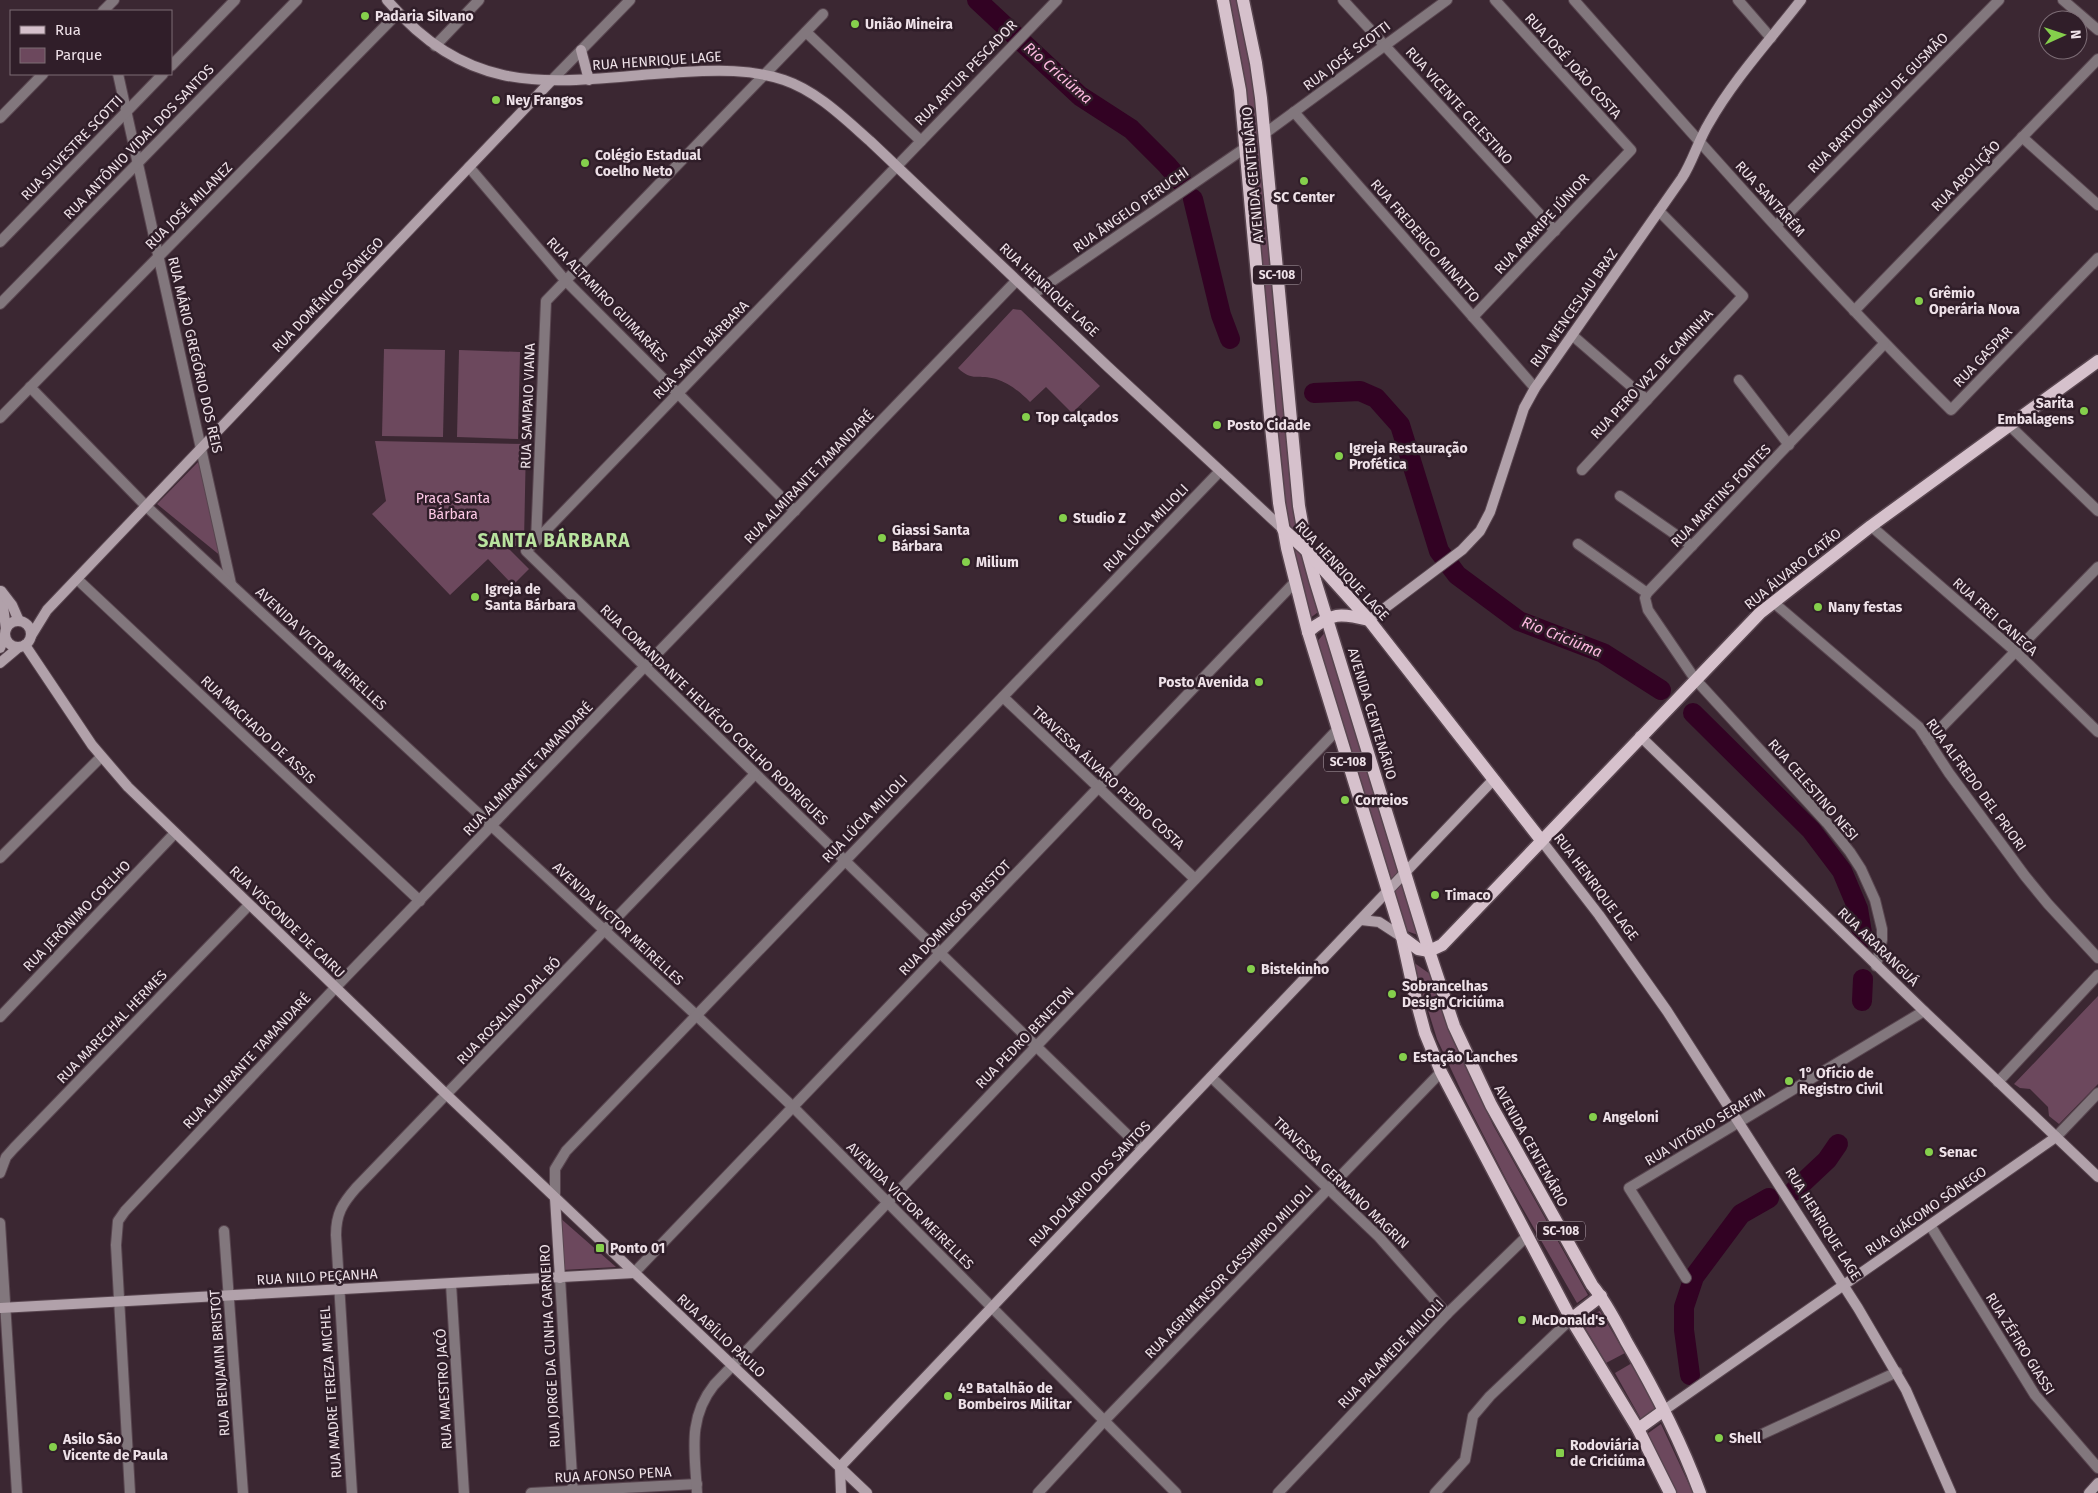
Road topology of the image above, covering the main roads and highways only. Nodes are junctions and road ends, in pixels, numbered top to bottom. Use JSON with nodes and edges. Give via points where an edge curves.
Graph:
{"nodes":[{"id":1,"x":1223,"y":0,"type":"edge"},
{"id":2,"x":1243,"y":0,"type":"edge"},
{"id":3,"x":2098,"y":361,"type":"edge"},
{"id":4,"x":1283,"y":530,"type":"junction"},
{"id":5,"x":1306,"y":551,"type":"junction"},
{"id":6,"x":1326,"y":618,"type":"junction"},
{"id":7,"x":1369,"y":620,"type":"junction"},
{"id":8,"x":1308,"y":632,"type":"junction"},
{"id":9,"x":1541,"y":840,"type":"junction"},
{"id":10,"x":1402,"y":937,"type":"junction"},
{"id":11,"x":1442,"y":945,"type":"junction"},
{"id":12,"x":1429,"y":951,"type":"junction"},
{"id":13,"x":1434,"y":964,"type":"junction"},
{"id":14,"x":1601,"y":1296,"type":"junction"},
{"id":15,"x":1571,"y":1319,"type":"junction"},
{"id":16,"x":1664,"y":1411,"type":"junction"},
{"id":17,"x":1638,"y":1429,"type":"junction"},
{"id":18,"x":1670,"y":1493,"type":"edge"},
{"id":19,"x":1700,"y":1493,"type":"edge"}],
"edges":[{"from":1,"to":4,"type":"main road","name":"AVENIDA CENTENÁRIO","number":"SC-108","via":[[1236,64]]},
{"from":2,"to":5,"type":"main road","name":"AVENIDA CENTENÁRIO","number":"SC-108","via":[[1256,63],[1292,449]]},
{"from":3,"to":9,"type":"main road","name":"RUA ÁLVARO CATÃO","via":[[1772,602]]},
{"from":4,"to":5,"type":"main road","name":"RUA HENRIQUE LAGE"},
{"from":4,"to":8,"type":"main road","name":"AVENIDA CENTENÁRIO","number":"SC-108"},
{"from":5,"to":6,"type":"main road","name":"AVENIDA CENTENÁRIO","number":"SC-108"},
{"from":5,"to":7,"type":"main road","name":"RUA HENRIQUE LAGE"},
{"from":6,"to":7,"type":"main road","via":[[1345,614]]},
{"from":6,"to":8,"type":"main road"},
{"from":6,"to":12,"type":"main road","name":"AVENIDA CENTENÁRIO","number":"SC-108"},
{"from":7,"to":9,"type":"main road","name":"RUA HENRIQUE LAGE"},
{"from":8,"to":10,"type":"main road","name":"AVENIDA CENTENÁRIO","number":"SC-108"},
{"from":9,"to":11,"type":"main road","name":"RUA ÁLVARO CATÃO"},
{"from":10,"to":12,"type":"main road","via":[[1418,949]]},
{"from":10,"to":15,"type":"main road","name":"AVENIDA CENTENÁRIO","number":"SC-108","via":[[1423,1025],[1441,1072]]},
{"from":11,"to":12,"type":"main road"},
{"from":11,"to":13,"type":"main road"},
{"from":12,"to":13,"type":"main road","name":"AVENIDA CENTENÁRIO","number":"SC-108"},
{"from":13,"to":14,"type":"main road","name":"AVENIDA CENTENÁRIO","number":"SC-108","via":[[1454,1026],[1490,1105]]},
{"from":14,"to":15,"type":"main road"},
{"from":14,"to":16,"type":"main road","name":"AVENIDA CENTENÁRIO","number":"SC-108"},
{"from":15,"to":17,"type":"main road","name":"AVENIDA CENTENÁRIO"},
{"from":16,"to":17,"type":"main road"},
{"from":16,"to":19,"type":"main road","name":"AVENIDA CENTENÁRIO","number":"SC-108"},
{"from":17,"to":18,"type":"main road","name":"AVENIDA CENTENÁRIO"}]}
